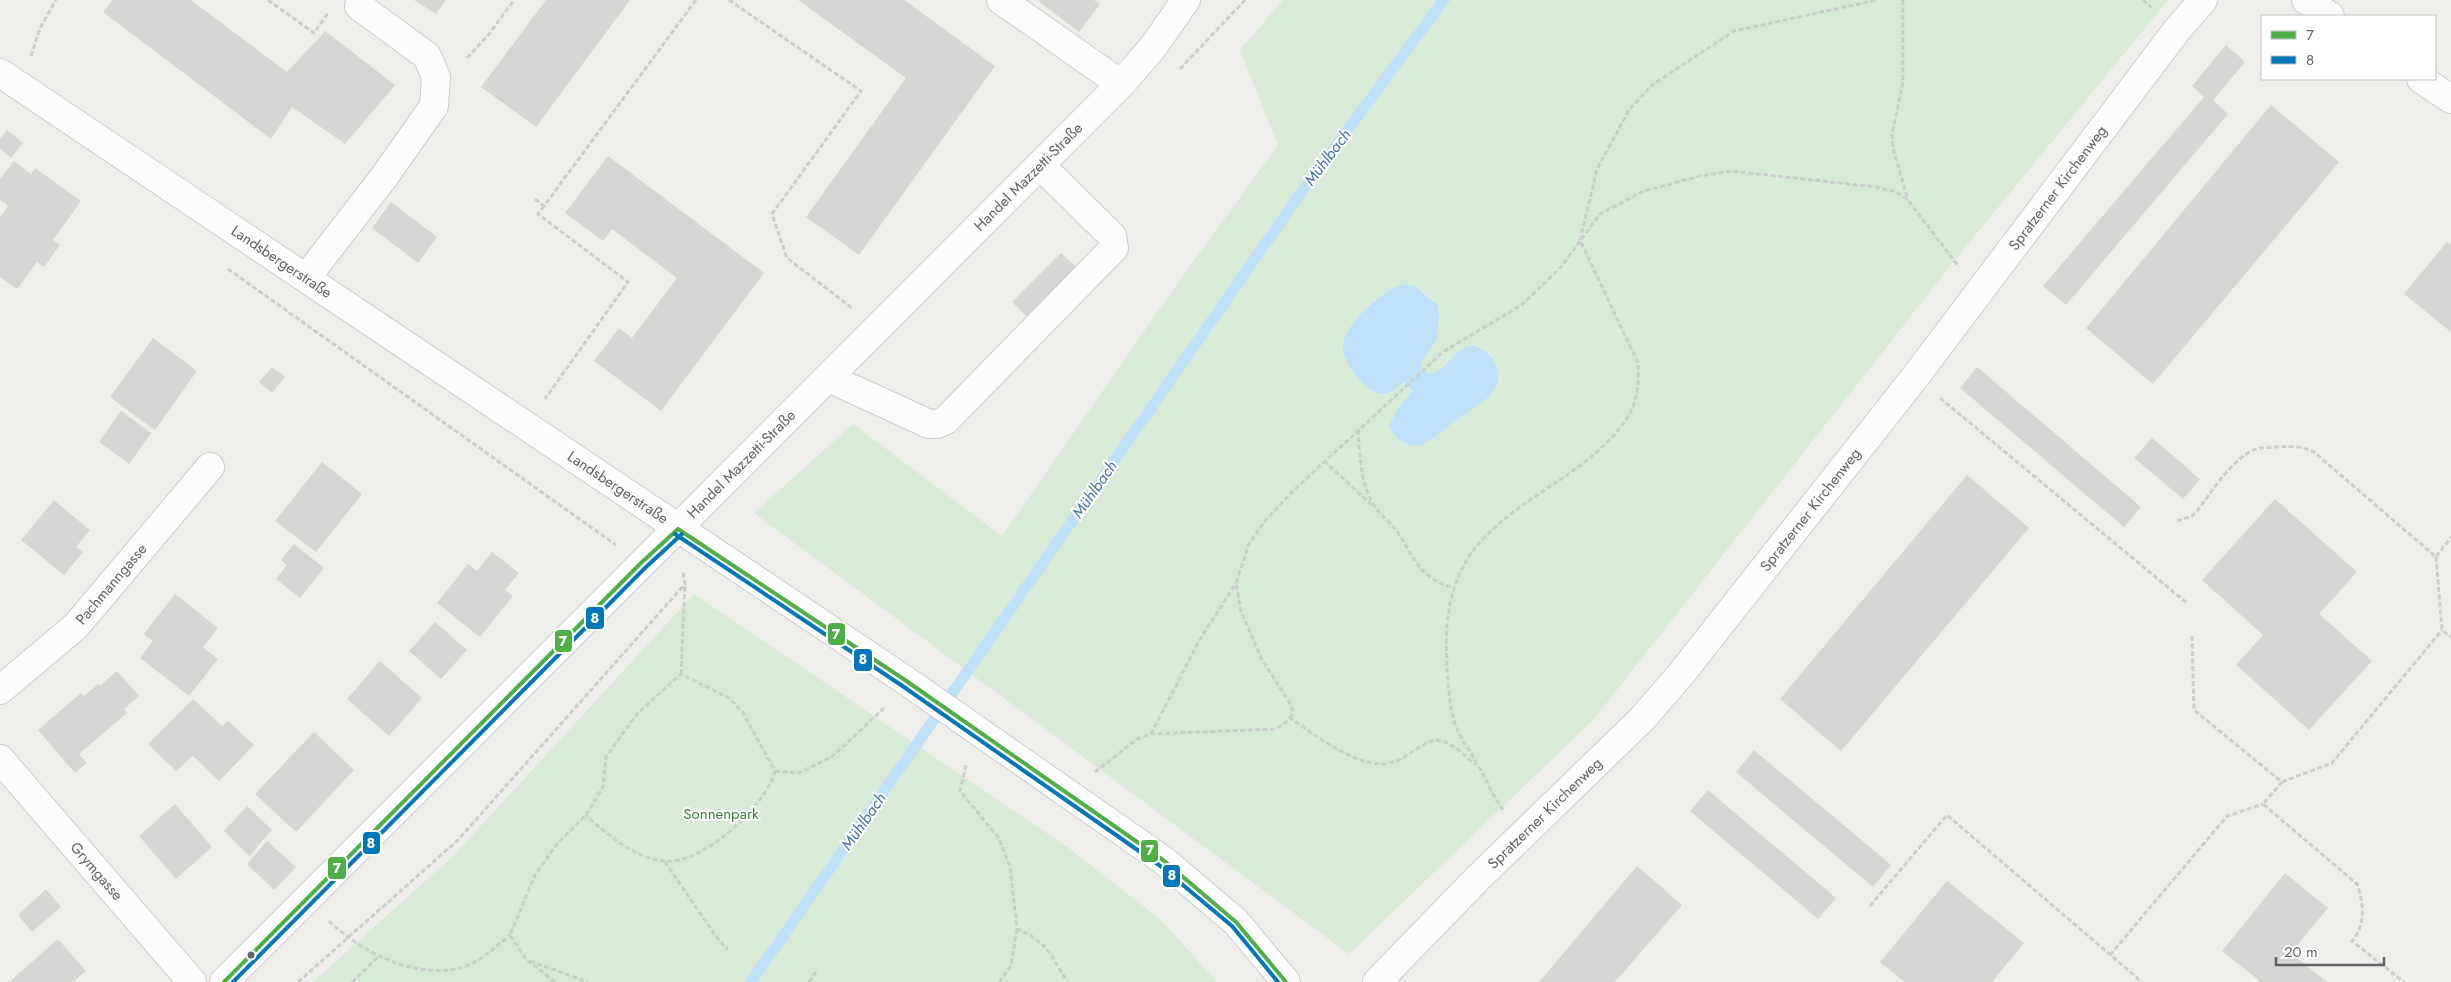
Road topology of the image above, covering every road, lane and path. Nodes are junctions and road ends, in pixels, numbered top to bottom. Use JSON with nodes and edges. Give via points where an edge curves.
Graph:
{"nodes":[{"id":1,"x":56,"y":0,"type":"edge"},
{"id":2,"x":268,"y":0,"type":"edge"},
{"id":3,"x":514,"y":0,"type":"edge"},
{"id":4,"x":696,"y":0,"type":"edge"},
{"id":5,"x":729,"y":0,"type":"edge"},
{"id":6,"x":1001,"y":0,"type":"edge"},
{"id":7,"x":1186,"y":0,"type":"edge"},
{"id":8,"x":1877,"y":0,"type":"edge"},
{"id":9,"x":1903,"y":0,"type":"edge"},
{"id":10,"x":2203,"y":0,"type":"edge"},
{"id":11,"x":2306,"y":0,"type":"edge"},
{"id":12,"x":359,"y":6,"type":"dead end"},
{"id":13,"x":331,"y":8,"type":"dead end"},
{"id":14,"x":2328,"y":15,"type":"edge"},
{"id":15,"x":466,"y":58,"type":"dead end"},
{"id":16,"x":6,"y":78,"type":"edge"},
{"id":17,"x":2422,"y":80,"type":"edge"},
{"id":18,"x":1121,"y":84,"type":"junction"},
{"id":19,"x":2451,"y":99,"type":"edge"},
{"id":20,"x":1040,"y":165,"type":"junction"},
{"id":21,"x":534,"y":199,"type":"dead end"},
{"id":22,"x":1908,"y":200,"type":"junction"},
{"id":23,"x":544,"y":206,"type":"junction"},
{"id":24,"x":1580,"y":240,"type":"junction"},
{"id":25,"x":224,"y":265,"type":"dead end"},
{"id":26,"x":306,"y":278,"type":"junction"},
{"id":27,"x":1977,"y":294,"type":"junction"},
{"id":28,"x":878,"y":328,"type":"junction"},
{"id":29,"x":1915,"y":377,"type":"junction"},
{"id":30,"x":829,"y":378,"type":"junction"},
{"id":31,"x":526,"y":426,"type":"junction"},
{"id":32,"x":1358,"y":430,"type":"junction"},
{"id":33,"x":1324,"y":461,"type":"junction"},
{"id":34,"x":210,"y":467,"type":"dead end"},
{"id":35,"x":1376,"y":508,"type":"junction"},
{"id":36,"x":2177,"y":521,"type":"dead end"},
{"id":37,"x":678,"y":528,"type":"junction"},
{"id":38,"x":2451,"y":538,"type":"edge"},
{"id":39,"x":2436,"y":557,"type":"junction"},
{"id":40,"x":641,"y":563,"type":"junction"},
{"id":41,"x":1236,"y":582,"type":"junction"},
{"id":42,"x":685,"y":584,"type":"junction"},
{"id":43,"x":1454,"y":588,"type":"junction"},
{"id":44,"x":2188,"y":604,"type":"dead end"},
{"id":45,"x":2442,"y":630,"type":"junction"},
{"id":46,"x":2192,"y":636,"type":"dead end"},
{"id":47,"x":2451,"y":637,"type":"edge"},
{"id":48,"x":681,"y":674,"type":"junction"},
{"id":49,"x":0,"y":690,"type":"edge"},
{"id":50,"x":884,"y":708,"type":"dead end"},
{"id":51,"x":1290,"y":718,"type":"junction"},
{"id":52,"x":1150,"y":734,"type":"junction"},
{"id":53,"x":0,"y":759,"type":"edge"},
{"id":54,"x":966,"y":765,"type":"dead end"},
{"id":55,"x":1479,"y":767,"type":"junction"},
{"id":56,"x":775,"y":771,"type":"junction"},
{"id":57,"x":2282,"y":782,"type":"junction"},
{"id":58,"x":1069,"y":793,"type":"junction"},
{"id":59,"x":2263,"y":804,"type":"junction"},
{"id":60,"x":586,"y":815,"type":"junction"},
{"id":61,"x":1521,"y":836,"type":"junction"},
{"id":62,"x":665,"y":862,"type":"junction"},
{"id":63,"x":306,"y":900,"type":"junction"},
{"id":64,"x":1870,"y":906,"type":"dead end"},
{"id":65,"x":1017,"y":929,"type":"junction"},
{"id":66,"x":510,"y":935,"type":"junction"},
{"id":67,"x":346,"y":938,"type":"junction"},
{"id":68,"x":728,"y":950,"type":"dead end"},
{"id":69,"x":2110,"y":955,"type":"junction"},
{"id":70,"x":379,"y":956,"type":"junction"},
{"id":71,"x":526,"y":959,"type":"junction"},
{"id":72,"x":816,"y":972,"type":"dead end"},
{"id":73,"x":192,"y":982,"type":"edge"},
{"id":74,"x":224,"y":982,"type":"edge"},
{"id":75,"x":298,"y":982,"type":"edge"},
{"id":76,"x":352,"y":982,"type":"edge"},
{"id":77,"x":555,"y":982,"type":"edge"},
{"id":78,"x":588,"y":982,"type":"edge"},
{"id":79,"x":809,"y":982,"type":"edge"},
{"id":80,"x":999,"y":982,"type":"edge"},
{"id":81,"x":1068,"y":982,"type":"edge"},
{"id":82,"x":1286,"y":982,"type":"edge"},
{"id":83,"x":1377,"y":982,"type":"edge"},
{"id":84,"x":2142,"y":982,"type":"edge"},
{"id":85,"x":2404,"y":982,"type":"edge"}],
"edges":[{"from":1,"to":16,"type":"path"},
{"from":2,"to":13,"type":"path","via":[[314,32]]},
{"from":3,"to":15,"type":"path"},
{"from":4,"to":23,"type":"path"},
{"from":5,"to":28,"type":"path","via":[[860,91],[772,214],[787,258]]},
{"from":6,"to":18,"type":"street"},
{"from":7,"to":18,"type":"street","name":"Handel Mazzetti-Straße"},
{"from":8,"to":24,"type":"path","via":[[1734,30],[1652,85],[1629,110],[1597,169]]},
{"from":9,"to":22,"type":"path","via":[[1903,82],[1892,148]]},
{"from":10,"to":27,"type":"street","name":"Spratzerner Kirchenweg"},
{"from":11,"to":14,"type":"street"},
{"from":12,"to":26,"type":"street","via":[[427,56],[436,77],[434,106]]},
{"from":16,"to":26,"type":"street","name":"Landsbergerstraße"},
{"from":17,"to":19,"type":"street"},
{"from":18,"to":20,"type":"street","name":"Handel Mazzetti-Straße"},
{"from":20,"to":28,"type":"street","name":"Handel Mazzetti-Straße"},
{"from":20,"to":30,"type":"street","via":[[1112,236],[1114,248],[946,420],[929,424]]},
{"from":21,"to":23,"type":"path"},
{"from":22,"to":24,"type":"path","via":[[1896,192],[1876,187],[1731,171],[1644,191],[1600,214]]},
{"from":22,"to":27,"type":"path"},
{"from":23,"to":31,"type":"path","via":[[538,214],[628,282]]},
{"from":24,"to":32,"type":"path","via":[[1561,267],[1532,296],[1443,352]]},
{"from":24,"to":43,"type":"path","via":[[1638,363],[1634,404],[1630,414],[1607,441],[1481,541]]},
{"from":25,"to":40,"type":"path"},
{"from":26,"to":31,"type":"street","name":"Landsbergerstraße"},
{"from":27,"to":29,"type":"street","name":"Spratzerner Kirchenweg"},
{"from":28,"to":30,"type":"street","name":"Handel Mazzetti-Straße"},
{"from":29,"to":44,"type":"path"},
{"from":29,"to":61,"type":"street","name":"Spratzerner Kirchenweg","via":[[1681,674],[1642,719]]},
{"from":30,"to":37,"type":"street","name":"Handel Mazzetti-Straße"},
{"from":31,"to":37,"type":"street","name":"Landsbergerstraße"},
{"from":32,"to":33,"type":"path"},
{"from":32,"to":35,"type":"path","via":[[1361,466]]},
{"from":33,"to":35,"type":"path"},
{"from":33,"to":41,"type":"path","via":[[1264,522],[1249,544]]},
{"from":34,"to":49,"type":"street","name":"Pachmanngasse","via":[[76,626]]},
{"from":35,"to":43,"type":"path","via":[[1398,532],[1423,572],[1438,583]]},
{"from":36,"to":39,"type":"path","via":[[2192,516],[2246,454],[2257,449],[2304,447],[2314,452]]},
{"from":37,"to":40,"type":"street","name":"Handel Mazzetti-Straße"},
{"from":37,"to":42,"type":"path"},
{"from":37,"to":58,"type":"street","name":"Landsbergerstraße"},
{"from":38,"to":39,"type":"path"},
{"from":39,"to":45,"type":"path"},
{"from":40,"to":63,"type":"street","name":"Handel Mazzetti-Straße"},
{"from":41,"to":51,"type":"path","via":[[1241,611],[1262,660],[1291,705],[1293,713]]},
{"from":41,"to":52,"type":"path","via":[[1199,641]]},
{"from":42,"to":48,"type":"path"},
{"from":42,"to":67,"type":"path","via":[[458,840]]},
{"from":43,"to":55,"type":"path","via":[[1445,633],[1451,703],[1455,723]]},
{"from":45,"to":47,"type":"path"},
{"from":45,"to":57,"type":"path","via":[[2332,763]]},
{"from":46,"to":57,"type":"path","via":[[2194,710]]},
{"from":48,"to":56,"type":"path","via":[[729,698],[743,713]]},
{"from":48,"to":60,"type":"path","via":[[637,714],[606,757],[602,787]]},
{"from":50,"to":56,"type":"path","via":[[834,756],[800,773]]},
{"from":51,"to":52,"type":"path","via":[[1275,729]]},
{"from":51,"to":55,"type":"path","via":[[1327,743],[1359,759],[1375,763],[1393,762],[1428,741],[1442,740]]},
{"from":52,"to":58,"type":"path","via":[[1137,739]]},
{"from":53,"to":73,"type":"street","name":"Grymgasse"},
{"from":54,"to":65,"type":"path","via":[[960,791],[998,837],[1010,866]]},
{"from":55,"to":61,"type":"path","via":[[1490,791]]},
{"from":56,"to":62,"type":"path","via":[[750,812],[719,842]]},
{"from":57,"to":59,"type":"path"},
{"from":58,"to":82,"type":"street","name":"Landsbergerstraße","via":[[1164,860],[1236,922]]},
{"from":59,"to":69,"type":"path","via":[[2227,816]]},
{"from":59,"to":85,"type":"path","via":[[2357,884],[2362,927],[2352,941]]},
{"from":60,"to":62,"type":"path","via":[[608,836]]},
{"from":60,"to":66,"type":"path","via":[[557,844],[535,875]]},
{"from":61,"to":83,"type":"street","name":"Spratzerner Kirchenweg"},
{"from":62,"to":68,"type":"path"},
{"from":63,"to":67,"type":"path"},
{"from":63,"to":74,"type":"street","name":"Handel Mazzetti-Straße"},
{"from":64,"to":69,"type":"path","via":[[1946,815]]},
{"from":65,"to":80,"type":"path","via":[[1011,966]]},
{"from":65,"to":81,"type":"path","via":[[1047,947]]},
{"from":66,"to":70,"type":"path","via":[[488,954],[465,967],[439,972],[413,971]]},
{"from":66,"to":71,"type":"path"},
{"from":67,"to":70,"type":"path"},
{"from":67,"to":75,"type":"path"},
{"from":69,"to":84,"type":"path"},
{"from":70,"to":76,"type":"path"},
{"from":71,"to":77,"type":"path"},
{"from":71,"to":78,"type":"path"},
{"from":72,"to":79,"type":"path"}]}
